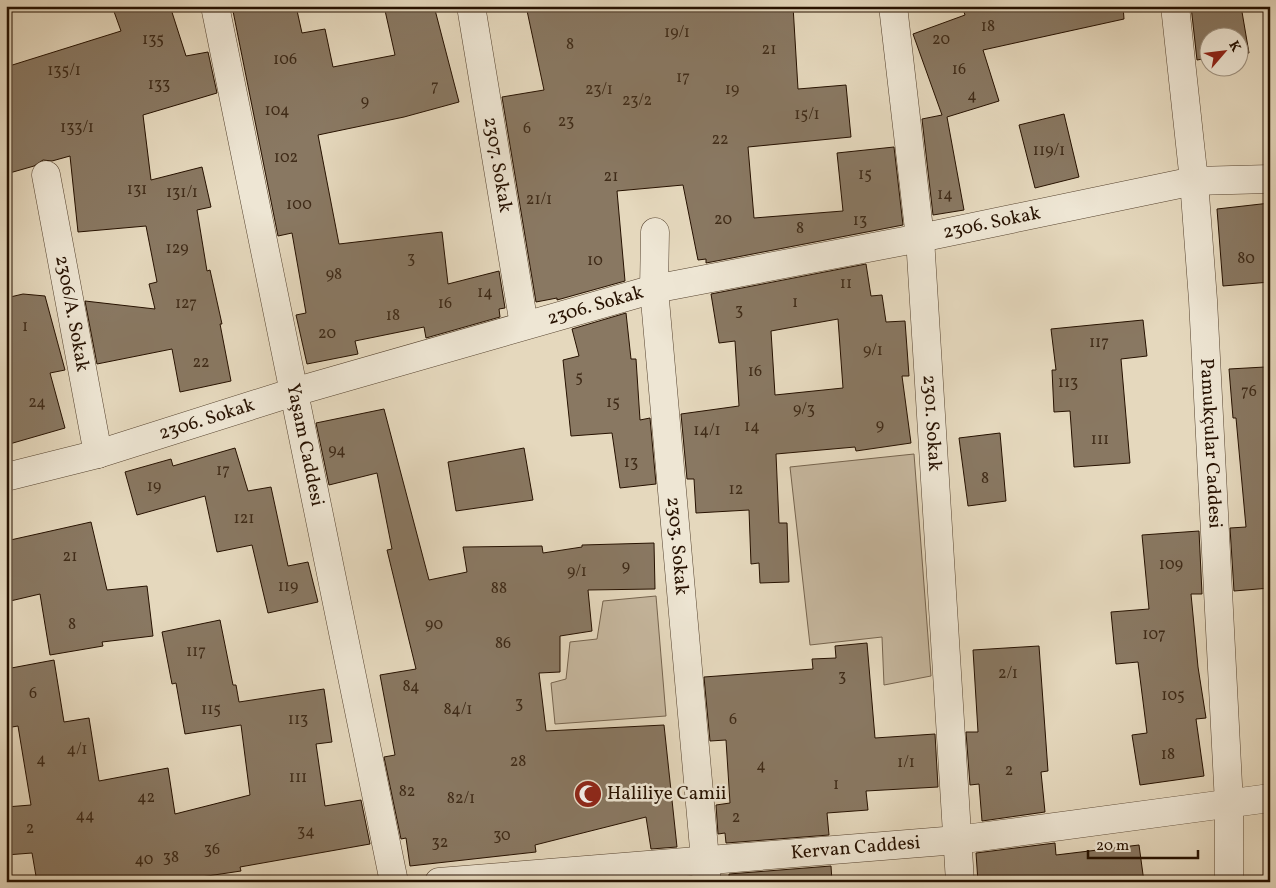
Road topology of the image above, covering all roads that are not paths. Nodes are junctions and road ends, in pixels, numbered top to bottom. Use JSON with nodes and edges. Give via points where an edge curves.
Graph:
{"nodes":[{"id":1,"x":215,"y":6,"type":"edge"},
{"id":2,"x":471,"y":6,"type":"edge"},
{"id":3,"x":893,"y":6,"type":"edge"},
{"id":4,"x":1175,"y":6,"type":"edge"},
{"id":5,"x":46,"y":175,"type":"dead end"},
{"id":6,"x":1270,"y":179,"type":"edge"},
{"id":7,"x":1194,"y":181,"type":"junction"},
{"id":8,"x":655,"y":232,"type":"dead end"},
{"id":9,"x":920,"y":238,"type":"junction"},
{"id":10,"x":654,"y":289,"type":"junction"},
{"id":11,"x":524,"y":325,"type":"junction"},
{"id":12,"x":294,"y":392,"type":"junction"},
{"id":13,"x":98,"y":454,"type":"junction"},
{"id":14,"x":6,"y":477,"type":"edge"},
{"id":15,"x":1270,"y":798,"type":"edge"},
{"id":16,"x":1229,"y":804,"type":"junction"},
{"id":17,"x":957,"y":840,"type":"junction"},
{"id":18,"x":706,"y":870,"type":"edge"},
{"id":19,"x":394,"y":882,"type":"edge"},
{"id":20,"x":439,"y":882,"type":"edge"},
{"id":21,"x":960,"y":882,"type":"edge"},
{"id":22,"x":1229,"y":882,"type":"edge"}],
"edges":[{"from":1,"to":12,"type":"street","name":"Yaşam Caddesi"},
{"from":2,"to":11,"type":"street","name":"2307. Sokak"},
{"from":3,"to":9,"type":"street","name":"2301. Sokak"},
{"from":4,"to":7,"type":"street","name":"Pamukçular Caddesi"},
{"from":5,"to":13,"type":"street","name":"2306/A. Sokak"},
{"from":6,"to":7,"type":"street","name":"2306. Sokak"},
{"from":7,"to":9,"type":"street","name":"2306. Sokak"},
{"from":7,"to":16,"type":"street","name":"Pamukçular Caddesi"},
{"from":8,"to":10,"type":"street","name":"2303. Sokak"},
{"from":9,"to":10,"type":"street","name":"2306. Sokak"},
{"from":9,"to":17,"type":"street","name":"2301. Sokak"},
{"from":10,"to":11,"type":"street","name":"2306. Sokak"},
{"from":10,"to":18,"type":"street","name":"2303. Sokak"},
{"from":11,"to":12,"type":"street","name":"2306. Sokak"},
{"from":12,"to":13,"type":"street","name":"2306. Sokak"},
{"from":12,"to":19,"type":"street","name":"Yaşam Caddesi"},
{"from":13,"to":14,"type":"street","name":"2306. Sokak"},
{"from":15,"to":16,"type":"street","name":"Kervan Caddesi"},
{"from":16,"to":17,"type":"street","name":"Kervan Caddesi"},
{"from":16,"to":22,"type":"street","name":"Pamukçular Caddesi"},
{"from":17,"to":18,"type":"street","name":"Kervan Caddesi"},
{"from":17,"to":21,"type":"street","name":"2301. Sokak"},
{"from":18,"to":20,"type":"street","name":"Kervan Caddesi"}]}
